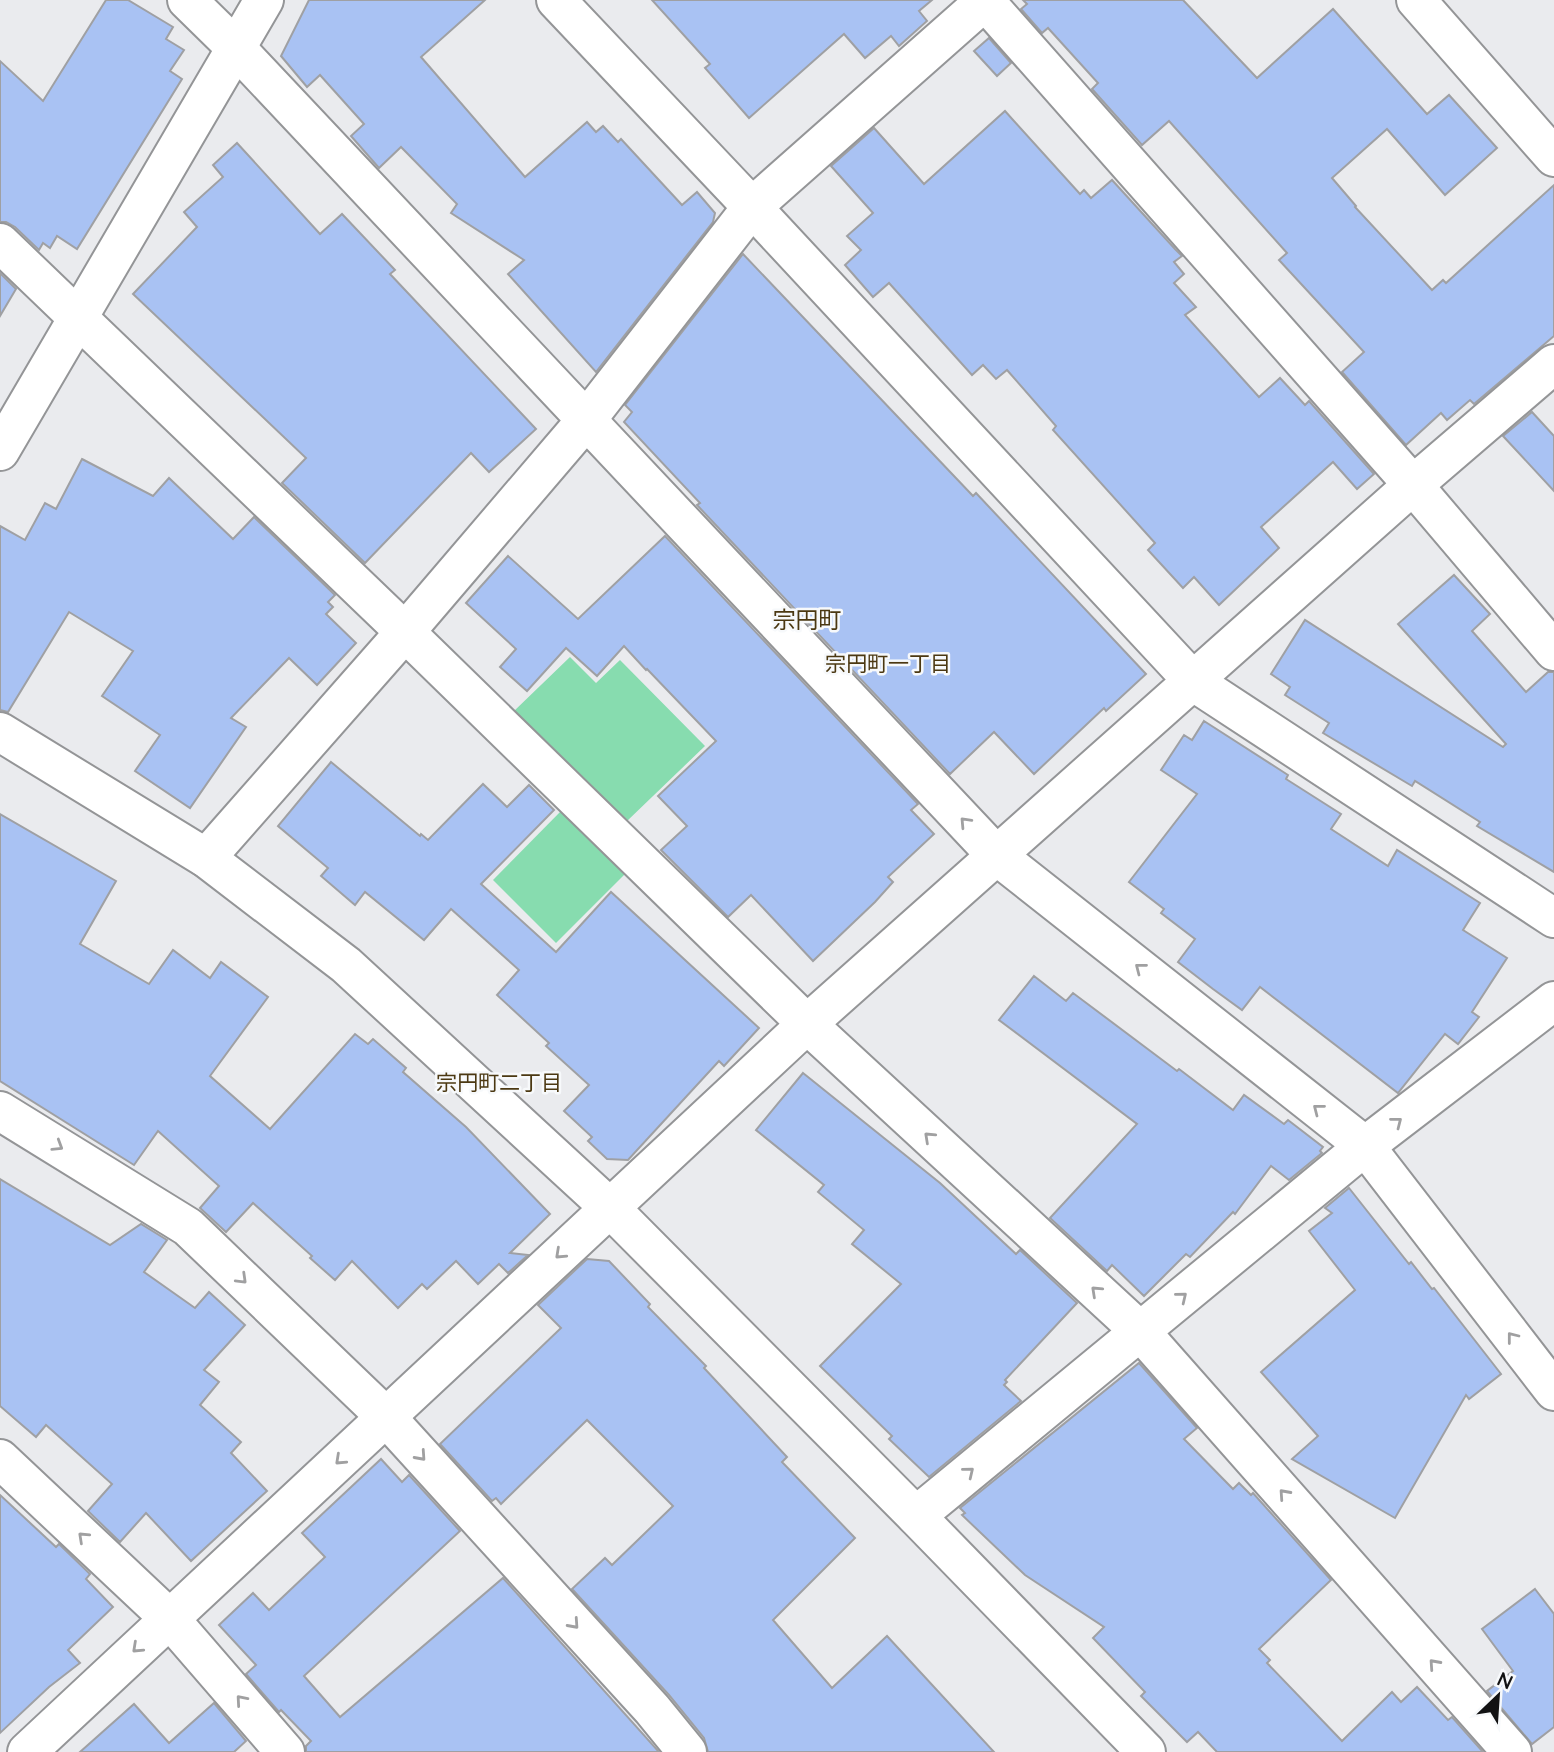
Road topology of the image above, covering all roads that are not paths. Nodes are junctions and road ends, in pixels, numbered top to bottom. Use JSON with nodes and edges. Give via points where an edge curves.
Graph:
{"nodes":[{"id":1,"x":187,"y":0,"type":"edge"},
{"id":2,"x":264,"y":0,"type":"edge"},
{"id":3,"x":556,"y":0,"type":"edge"},
{"id":4,"x":985,"y":0,"type":"edge"},
{"id":5,"x":1416,"y":0,"type":"edge"},
{"id":6,"x":236,"y":48,"type":"junction"},
{"id":7,"x":1554,"y":157,"type":"edge"},
{"id":8,"x":752,"y":207,"type":"junction"},
{"id":9,"x":0,"y":243,"type":"edge"},
{"id":10,"x":77,"y":319,"type":"junction"},
{"id":11,"x":1554,"y":364,"type":"edge"},
{"id":12,"x":587,"y":418,"type":"junction"},
{"id":13,"x":0,"y":451,"type":"edge"},
{"id":14,"x":1413,"y":485,"type":"junction"},
{"id":15,"x":405,"y":632,"type":"junction"},
{"id":16,"x":1554,"y":651,"type":"edge"},
{"id":17,"x":1194,"y":682,"type":"junction"},
{"id":18,"x":0,"y":732,"type":"edge"},
{"id":19,"x":996,"y":855,"type":"junction"},
{"id":20,"x":206,"y":858,"type":"junction"},
{"id":21,"x":1554,"y":918,"type":"edge"},
{"id":22,"x":1554,"y":1001,"type":"edge"},
{"id":23,"x":807,"y":1024,"type":"junction"},
{"id":24,"x":0,"y":1111,"type":"edge"},
{"id":25,"x":1365,"y":1146,"type":"junction"},
{"id":26,"x":610,"y":1208,"type":"junction"},
{"id":27,"x":1140,"y":1331,"type":"junction"},
{"id":28,"x":1554,"y":1391,"type":"edge"},
{"id":29,"x":386,"y":1418,"type":"junction"},
{"id":30,"x":0,"y":1459,"type":"edge"},
{"id":31,"x":916,"y":1516,"type":"junction"},
{"id":32,"x":169,"y":1618,"type":"junction"},
{"id":33,"x":27,"y":1752,"type":"edge"},
{"id":34,"x":285,"y":1752,"type":"edge"},
{"id":35,"x":687,"y":1752,"type":"edge"},
{"id":36,"x":1146,"y":1752,"type":"edge"},
{"id":37,"x":1512,"y":1752,"type":"edge"}],
"edges":[{"from":1,"to":6,"type":"street"},
{"from":2,"to":6,"type":"street"},
{"from":3,"to":8,"type":"street"},
{"from":4,"to":8,"type":"street"},
{"from":4,"to":14,"type":"street"},
{"from":5,"to":7,"type":"street"},
{"from":6,"to":10,"type":"street"},
{"from":6,"to":12,"type":"street"},
{"from":8,"to":12,"type":"street"},
{"from":8,"to":17,"type":"street"},
{"from":9,"to":10,"type":"street"},
{"from":10,"to":13,"type":"street"},
{"from":10,"to":15,"type":"street"},
{"from":11,"to":14,"type":"street"},
{"from":12,"to":15,"type":"street"},
{"from":19,"to":12,"type":"street","one_way":true},
{"from":14,"to":16,"type":"street"},
{"from":14,"to":17,"type":"street"},
{"from":15,"to":20,"type":"street"},
{"from":15,"to":23,"type":"street"},
{"from":17,"to":19,"type":"street"},
{"from":17,"to":21,"type":"street"},
{"from":18,"to":20,"type":"street"},
{"from":19,"to":23,"type":"street"},
{"from":25,"to":19,"type":"street","one_way":true},
{"from":20,"to":26,"type":"street","via":[[346,965]]},
{"from":25,"to":22,"type":"street","one_way":true},
{"from":23,"to":26,"type":"street"},
{"from":27,"to":23,"type":"street","one_way":true},
{"from":24,"to":29,"type":"street","one_way":true,"via":[[188,1227]]},
{"from":27,"to":25,"type":"street","one_way":true},
{"from":28,"to":25,"type":"street","one_way":true},
{"from":26,"to":29,"type":"street","one_way":true},
{"from":26,"to":31,"type":"street"},
{"from":31,"to":27,"type":"street","one_way":true},
{"from":37,"to":27,"type":"street","one_way":true},
{"from":29,"to":32,"type":"street","one_way":true},
{"from":29,"to":35,"type":"street","one_way":true},
{"from":32,"to":30,"type":"street","one_way":true},
{"from":31,"to":36,"type":"street"},
{"from":32,"to":33,"type":"street","one_way":true},
{"from":34,"to":32,"type":"street","one_way":true}]}
